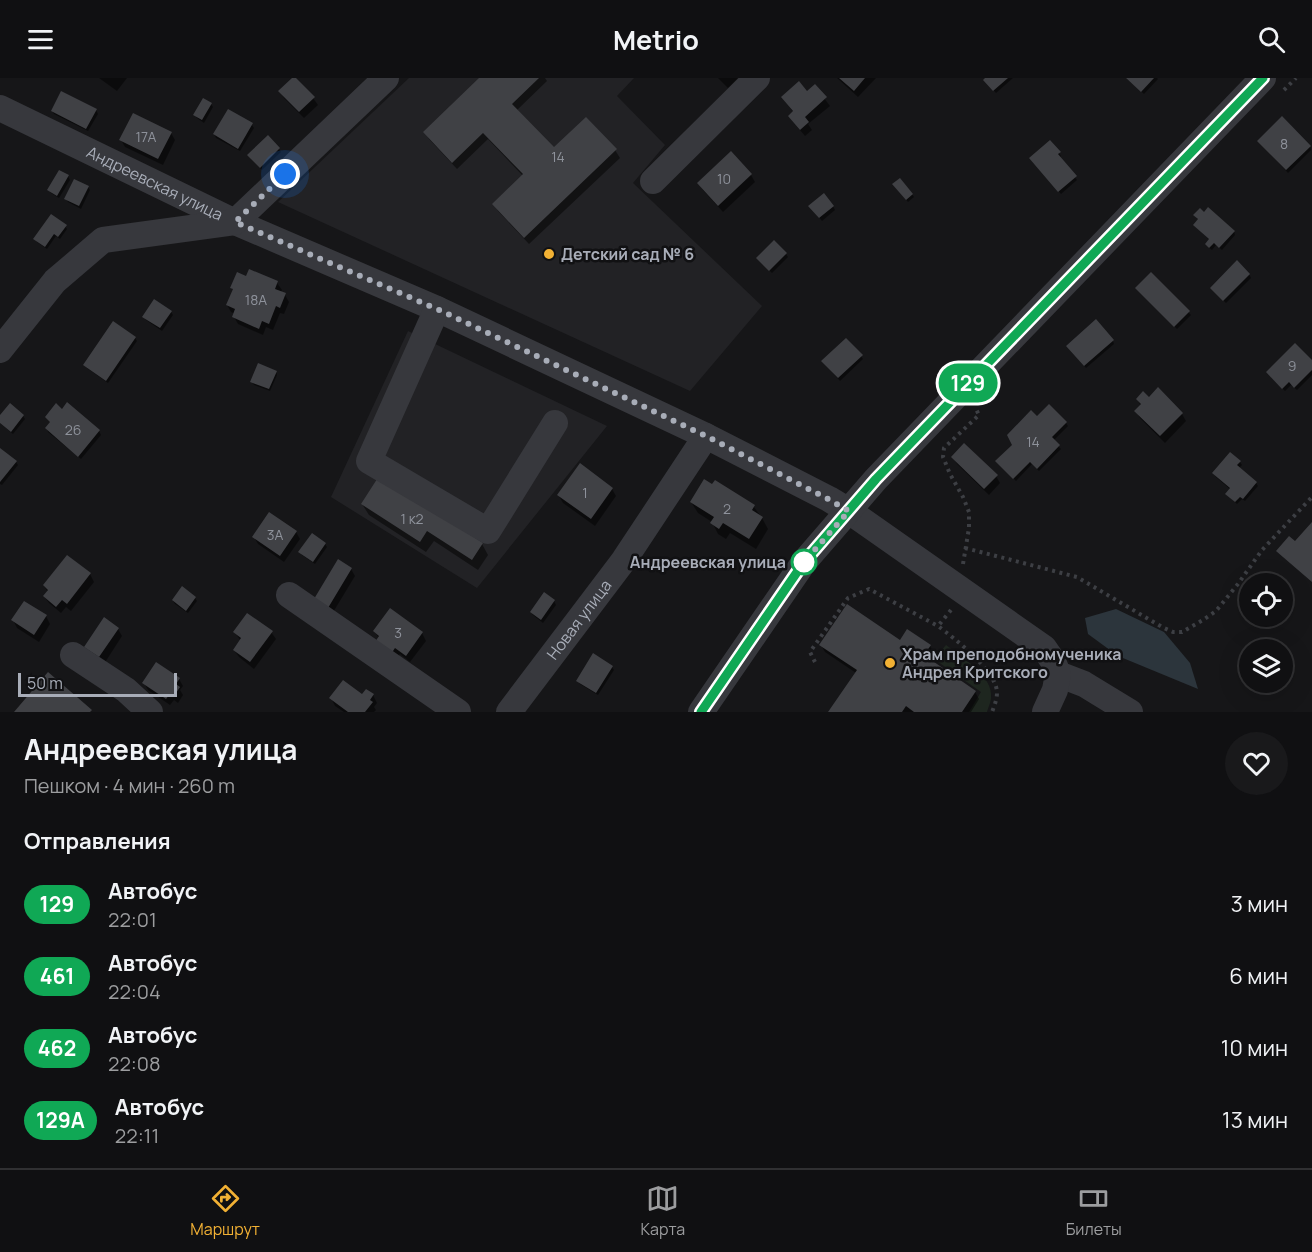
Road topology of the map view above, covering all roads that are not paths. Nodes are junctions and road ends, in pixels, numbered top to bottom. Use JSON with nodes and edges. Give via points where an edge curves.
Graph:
{"nodes":[{"id":1,"x":386,"y":78,"type":"edge"},
{"id":2,"x":757,"y":78,"type":"edge"},
{"id":3,"x":1263,"y":78,"type":"edge"},
{"id":4,"x":0,"y":108,"type":"edge"},
{"id":5,"x":653,"y":181,"type":"dead end"},
{"id":6,"x":235,"y":222,"type":"junction"},
{"id":7,"x":437,"y":309,"type":"junction"},
{"id":8,"x":0,"y":350,"type":"edge"},
{"id":9,"x":555,"y":423,"type":"dead end"},
{"id":10,"x":706,"y":436,"type":"junction"},
{"id":11,"x":849,"y":511,"type":"junction"},
{"id":12,"x":289,"y":595,"type":"dead end"},
{"id":13,"x":72,"y":655,"type":"dead end"},
{"id":14,"x":1058,"y":674,"type":"junction"},
{"id":15,"x":150,"y":712,"type":"edge"},
{"id":16,"x":458,"y":712,"type":"edge"},
{"id":17,"x":508,"y":712,"type":"edge"},
{"id":18,"x":701,"y":712,"type":"edge"},
{"id":19,"x":1045,"y":712,"type":"edge"},
{"id":20,"x":1130,"y":712,"type":"edge"}],
"edges":[{"from":1,"to":6,"type":"street"},
{"from":2,"to":5,"type":"street"},
{"from":3,"to":11,"type":"street"},
{"from":4,"to":6,"type":"street","name":"Андреевская улица"},
{"from":6,"to":7,"type":"street","name":"Андреевская улица"},
{"from":6,"to":8,"type":"street","via":[[103,240],[55,281]]},
{"from":7,"to":9,"type":"street","via":[[369,461],[488,531]]},
{"from":7,"to":10,"type":"street","name":"Андреевская улица"},
{"from":10,"to":11,"type":"street","name":"Андреевская улица"},
{"from":10,"to":17,"type":"street","name":"Новая улица","via":[[624,560]]},
{"from":11,"to":14,"type":"street","name":"Андреевская улица","via":[[1044,648]]},
{"from":11,"to":18,"type":"street","via":[[804,562]]},
{"from":12,"to":16,"type":"street"},
{"from":13,"to":15,"type":"street","via":[[126,690]]},
{"from":14,"to":19,"type":"street"},
{"from":14,"to":20,"type":"street","via":[[1084,684]]}]}
